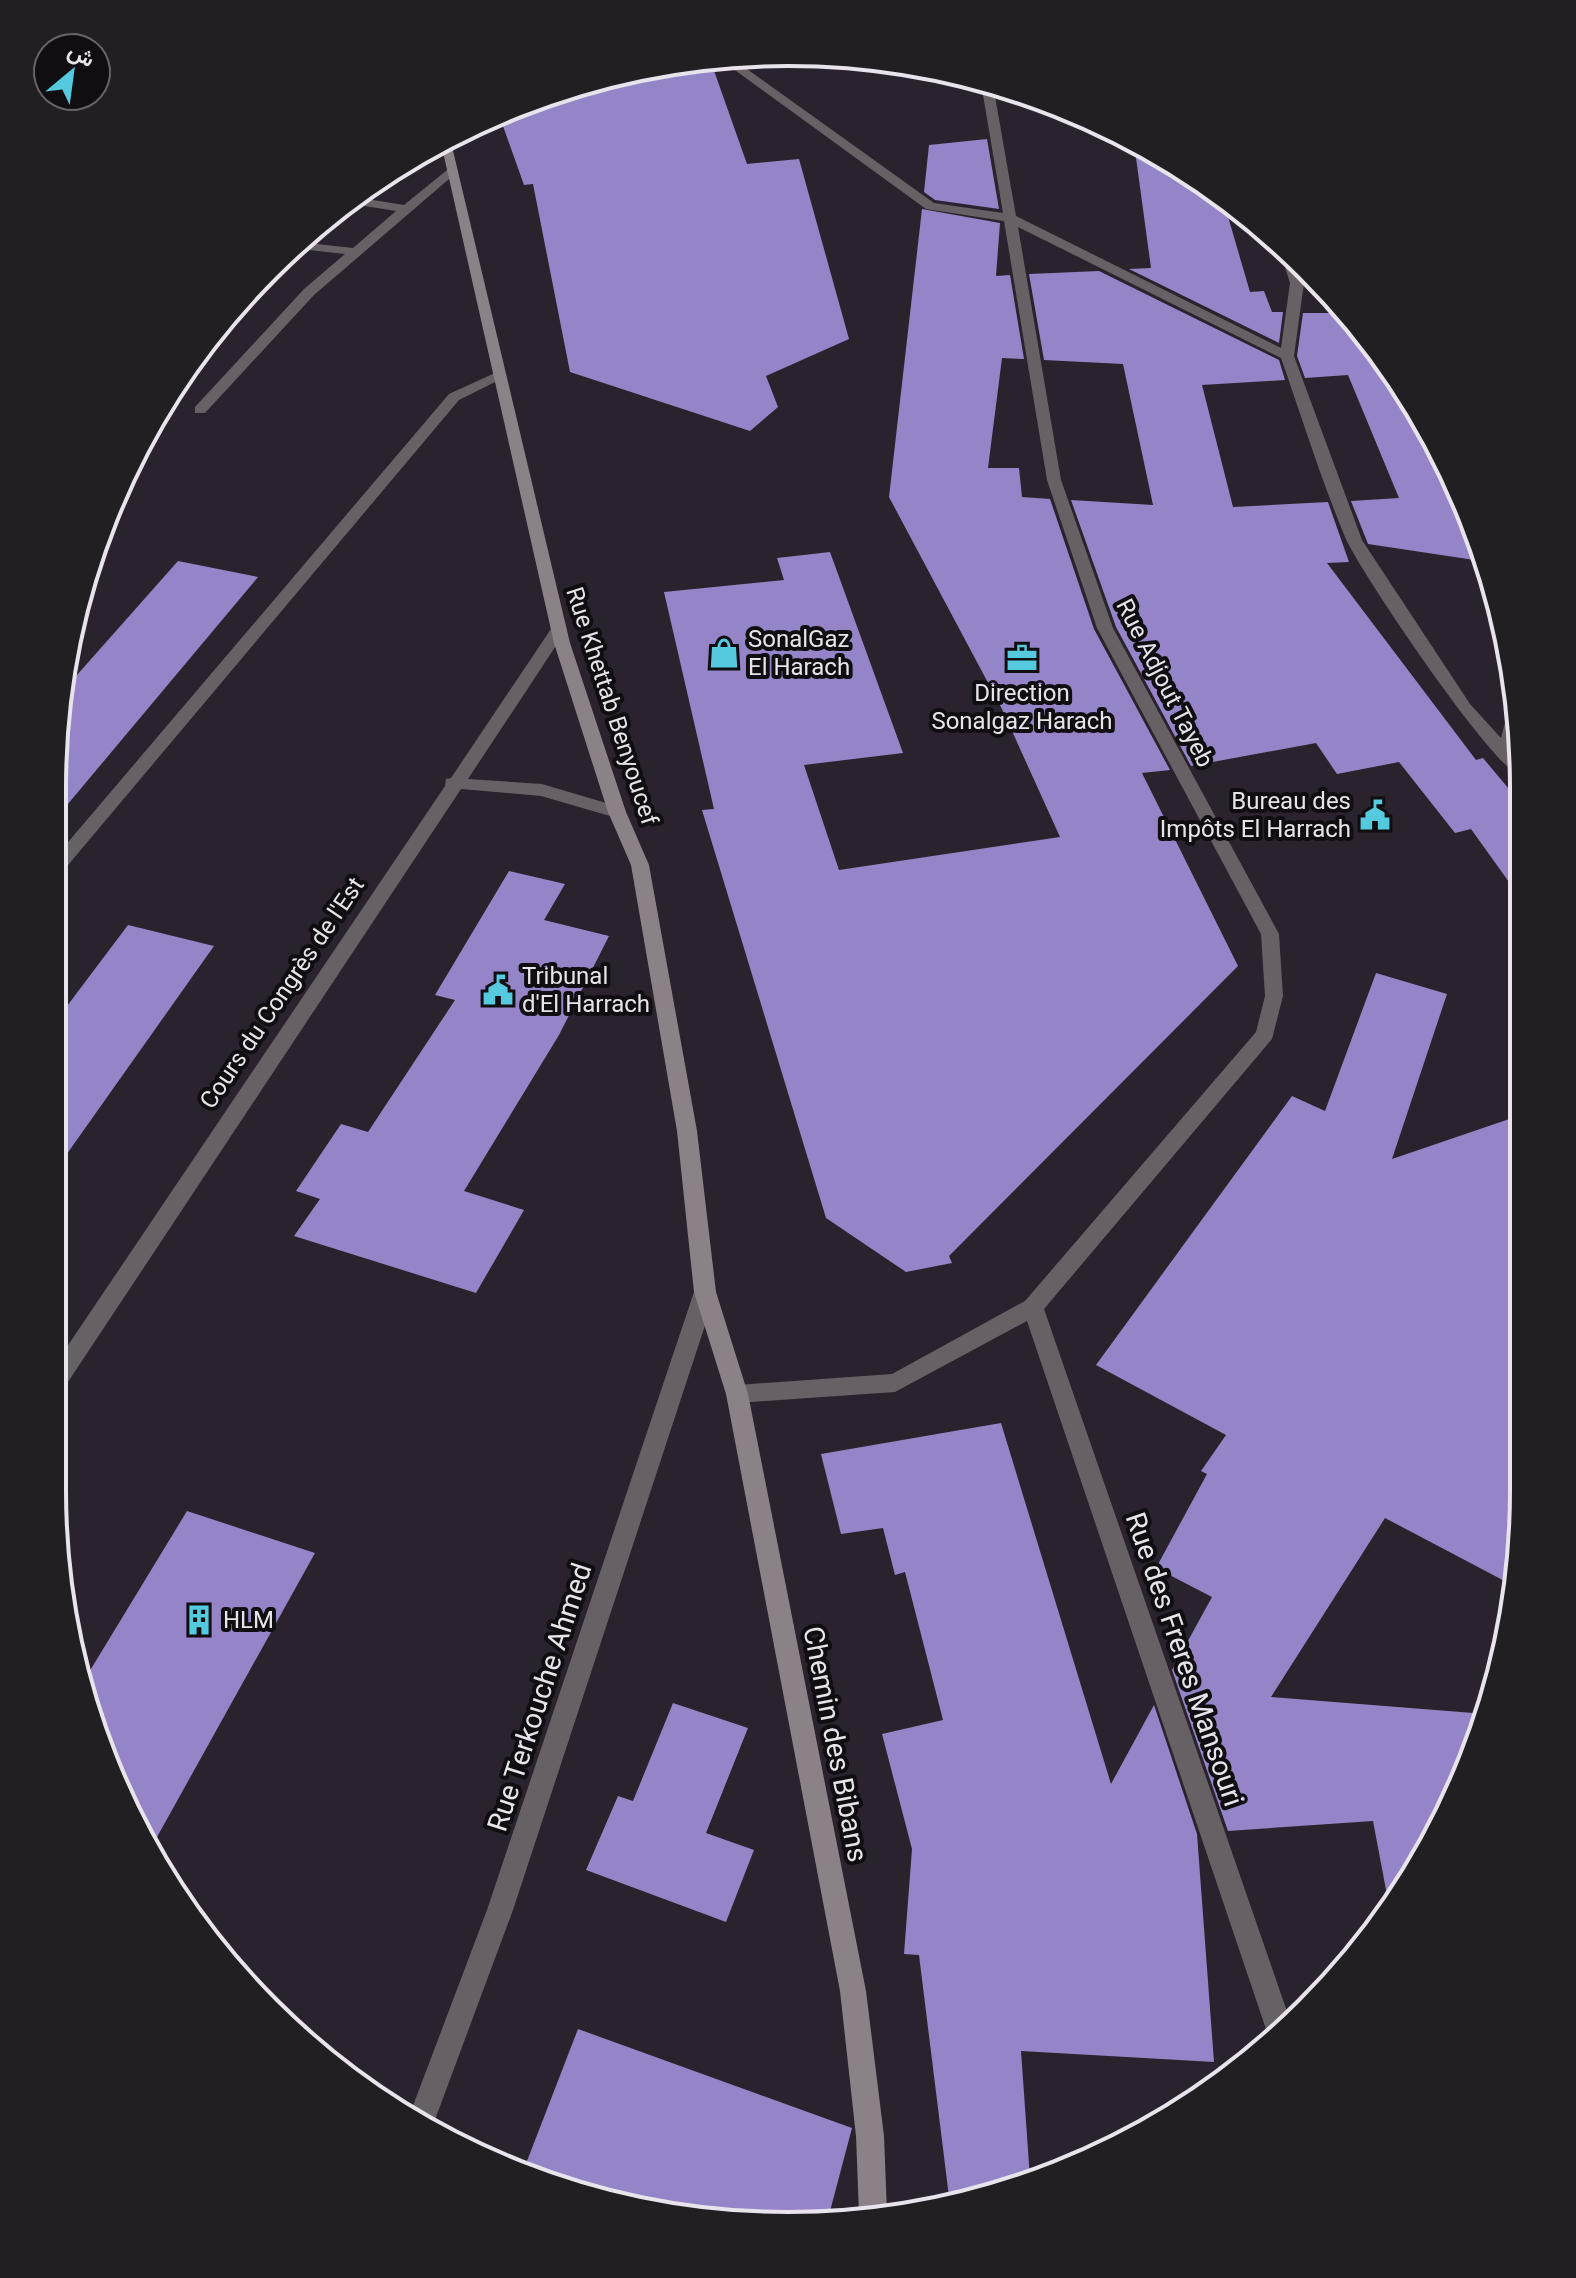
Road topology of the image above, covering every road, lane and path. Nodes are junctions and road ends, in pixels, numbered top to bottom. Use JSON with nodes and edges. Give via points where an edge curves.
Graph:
{"nodes":[{"id":1,"x":739,"y":68,"type":"edge"},
{"id":2,"x":989,"y":95,"type":"edge"},
{"id":3,"x":448,"y":151,"type":"edge"},
{"id":4,"x":452,"y":170,"type":"junction"},
{"id":5,"x":366,"y":202,"type":"edge"},
{"id":6,"x":408,"y":209,"type":"junction"},
{"id":7,"x":1009,"y":218,"type":"junction"},
{"id":8,"x":310,"y":247,"type":"edge"},
{"id":9,"x":358,"y":252,"type":"junction"},
{"id":10,"x":1293,"y":272,"type":"edge"},
{"id":11,"x":1287,"y":356,"type":"junction"},
{"id":12,"x":500,"y":376,"type":"junction"},
{"id":13,"x":200,"y":410,"type":"dead end"},
{"id":14,"x":559,"y":629,"type":"junction"},
{"id":15,"x":1508,"y":745,"type":"edge"},
{"id":16,"x":1506,"y":755,"type":"junction"},
{"id":17,"x":1509,"y":758,"type":"edge"},
{"id":18,"x":452,"y":783,"type":"junction"},
{"id":19,"x":617,"y":812,"type":"junction"},
{"id":20,"x":66,"y":856,"type":"edge"},
{"id":21,"x":705,"y":1292,"type":"junction"},
{"id":22,"x":1033,"y":1307,"type":"junction"},
{"id":23,"x":66,"y":1366,"type":"edge"},
{"id":24,"x":737,"y":1394,"type":"junction"},
{"id":25,"x":1277,"y":2021,"type":"edge"},
{"id":26,"x":424,"y":2113,"type":"edge"},
{"id":27,"x":873,"y":2207,"type":"edge"}],
"edges":[{"from":1,"to":7,"type":"street","via":[[930,206]]},
{"from":2,"to":7,"type":"street","name":"Rue Adjout Tayeb"},
{"from":3,"to":4,"type":"main road","name":"Rue Khettab Benyoucef"},
{"from":4,"to":6,"type":"street"},
{"from":4,"to":12,"type":"main road","name":"Rue Khettab Benyoucef"},
{"from":5,"to":6,"type":"street"},
{"from":6,"to":9,"type":"street"},
{"from":7,"to":11,"type":"street"},
{"from":7,"to":22,"type":"street","name":"Rue Adjout Tayeb","via":[[1054,480],[1105,628],[1270,934],[1274,996],[1265,1034]]},
{"from":8,"to":9,"type":"street"},
{"from":9,"to":13,"type":"street","via":[[309,292]]},
{"from":10,"to":11,"type":"street","via":[[1297,283]]},
{"from":11,"to":16,"type":"street","via":[[1354,540],[1464,708]]},
{"from":12,"to":14,"type":"main road","name":"Rue Khettab Benyoucef"},
{"from":12,"to":20,"type":"street","via":[[454,397]]},
{"from":14,"to":18,"type":"street","name":"Cours du Congrès de l'Est"},
{"from":14,"to":19,"type":"main road","name":"Rue Khettab Benyoucef"},
{"from":15,"to":16,"type":"street"},
{"from":16,"to":17,"type":"street"},
{"from":18,"to":19,"type":"street","via":[[542,790]]},
{"from":18,"to":23,"type":"street","name":"Cours du Congrès de l'Est"},
{"from":19,"to":21,"type":"main road","name":"Rue Khettab Benyoucef","via":[[640,865],[687,1131]]},
{"from":21,"to":24,"type":"main road","name":"Chemin des Bibans"},
{"from":21,"to":26,"type":"street","name":"Rue Terkouche Ahmed","via":[[500,1910]]},
{"from":22,"to":24,"type":"street","via":[[895,1383]]},
{"from":22,"to":25,"type":"street","name":"Rue des Freres Mansouri"},
{"from":24,"to":27,"type":"main road","name":"Chemin des Bibans","via":[[853,1991]]}]}
